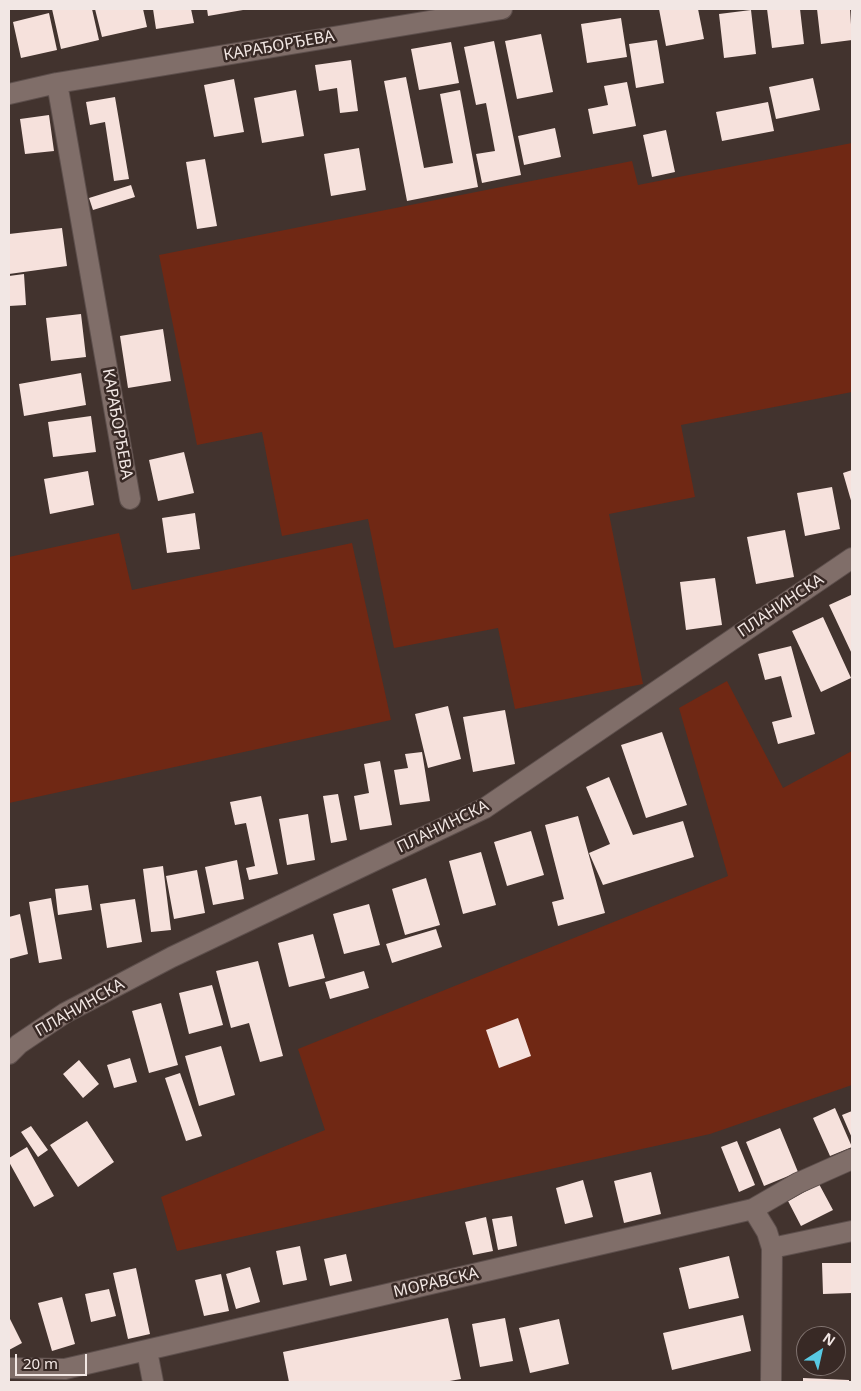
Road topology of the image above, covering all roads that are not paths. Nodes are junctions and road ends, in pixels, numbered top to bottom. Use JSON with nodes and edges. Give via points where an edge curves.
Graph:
{"nodes":[{"id":1,"x":502,"y":9,"type":"edge"},
{"id":2,"x":57,"y":83,"type":"junction"},
{"id":3,"x":9,"y":94,"type":"edge"},
{"id":4,"x":130,"y":499,"type":"dead end"},
{"id":5,"x":852,"y":558,"type":"edge"},
{"id":6,"x":9,"y":1054,"type":"edge"},
{"id":7,"x":852,"y":1159,"type":"edge"},
{"id":8,"x":753,"y":1209,"type":"junction"},
{"id":9,"x":852,"y":1231,"type":"edge"},
{"id":10,"x":772,"y":1248,"type":"junction"},
{"id":11,"x":146,"y":1351,"type":"junction"},
{"id":12,"x":9,"y":1368,"type":"edge"},
{"id":13,"x":153,"y":1382,"type":"edge"},
{"id":14,"x":771,"y":1382,"type":"edge"}],
"edges":[{"from":1,"to":2,"type":"street","name":"КАРАЂОРЂЕВА"},
{"from":2,"to":3,"type":"street","name":"КАРАЂОРЂЕВА"},
{"from":2,"to":4,"type":"street","name":"КАРАЂОРЂЕВА"},
{"from":5,"to":6,"type":"street","name":"ПЛАНИНСКА","via":[[485,808],[65,1013]]},
{"from":7,"to":8,"type":"street","name":"МОРАВСКА","via":[[798,1183]]},
{"from":8,"to":10,"type":"street","via":[[767,1232]]},
{"from":8,"to":11,"type":"street","name":"МОРАВСКА"},
{"from":9,"to":10,"type":"street"},
{"from":10,"to":14,"type":"street"},
{"from":11,"to":12,"type":"street","name":"МОРАВСКА","via":[[65,1369]]},
{"from":11,"to":13,"type":"street"}]}
